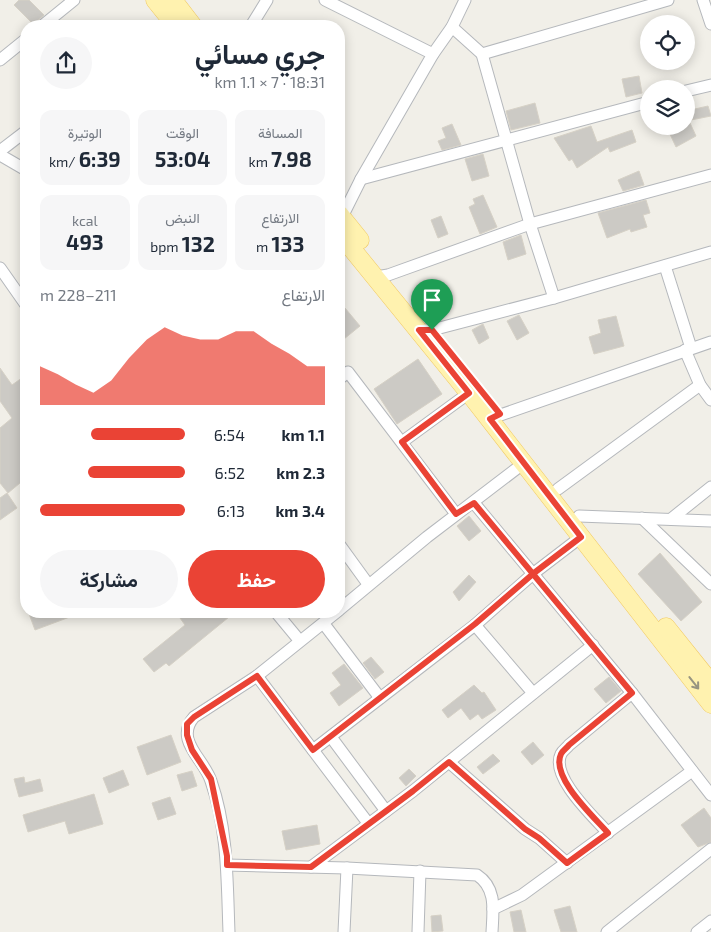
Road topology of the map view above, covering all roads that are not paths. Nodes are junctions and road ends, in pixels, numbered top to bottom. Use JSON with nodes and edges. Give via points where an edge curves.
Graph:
{"nodes":[{"id":1,"x":74,"y":0,"type":"edge"},
{"id":2,"x":155,"y":0,"type":"edge"},
{"id":3,"x":173,"y":0,"type":"edge"},
{"id":4,"x":267,"y":0,"type":"edge"},
{"id":5,"x":325,"y":0,"type":"edge"},
{"id":6,"x":465,"y":0,"type":"edge"},
{"id":7,"x":668,"y":0,"type":"edge"},
{"id":8,"x":703,"y":0,"type":"edge"},
{"id":9,"x":49,"y":20,"type":"edge"},
{"id":10,"x":170,"y":20,"type":"edge"},
{"id":11,"x":188,"y":20,"type":"edge"},
{"id":12,"x":255,"y":20,"type":"edge"},
{"id":13,"x":711,"y":24,"type":"edge"},
{"id":14,"x":452,"y":27,"type":"junction"},
{"id":15,"x":20,"y":44,"type":"edge"},
{"id":16,"x":433,"y":54,"type":"junction"},
{"id":17,"x":482,"y":54,"type":"junction"},
{"id":18,"x":0,"y":60,"type":"edge"},
{"id":19,"x":711,"y":85,"type":"edge"},
{"id":20,"x":695,"y":89,"type":"edge"},
{"id":21,"x":640,"y":104,"type":"edge"},
{"id":22,"x":20,"y":136,"type":"edge"},
{"id":23,"x":506,"y":141,"type":"junction"},
{"id":24,"x":0,"y":150,"type":"edge"},
{"id":25,"x":0,"y":154,"type":"edge"},
{"id":26,"x":20,"y":166,"type":"edge"},
{"id":27,"x":711,"y":175,"type":"edge"},
{"id":28,"x":361,"y":179,"type":"junction"},
{"id":29,"x":345,"y":210,"type":"edge"},
{"id":30,"x":530,"y":224,"type":"junction"},
{"id":31,"x":345,"y":230,"type":"edge"},
{"id":32,"x":711,"y":252,"type":"edge"},
{"id":33,"x":665,"y":266,"type":"junction"},
{"id":34,"x":0,"y":268,"type":"edge"},
{"id":35,"x":382,"y":276,"type":"junction"},
{"id":36,"x":20,"y":296,"type":"edge"},
{"id":37,"x":554,"y":298,"type":"junction"},
{"id":38,"x":426,"y":330,"type":"junction"},
{"id":39,"x":711,"y":342,"type":"edge"},
{"id":40,"x":688,"y":349,"type":"junction"},
{"id":41,"x":345,"y":374,"type":"edge"},
{"id":42,"x":700,"y":385,"type":"junction"},
{"id":43,"x":469,"y":393,"type":"junction"},
{"id":44,"x":711,"y":400,"type":"edge"},
{"id":45,"x":495,"y":417,"type":"junction"},
{"id":46,"x":402,"y":442,"type":"junction"},
{"id":47,"x":524,"y":463,"type":"junction"},
{"id":48,"x":711,"y":487,"type":"edge"},
{"id":49,"x":558,"y":489,"type":"junction"},
{"id":50,"x":474,"y":503,"type":"junction"},
{"id":51,"x":456,"y":514,"type":"junction"},
{"id":52,"x":579,"y":516,"type":"junction"},
{"id":53,"x":642,"y":518,"type":"junction"},
{"id":54,"x":671,"y":519,"type":"junction"},
{"id":55,"x":711,"y":521,"type":"edge"},
{"id":56,"x":581,"y":537,"type":"junction"},
{"id":57,"x":345,"y":552,"type":"edge"},
{"id":58,"x":534,"y":573,"type":"junction"},
{"id":59,"x":368,"y":584,"type":"junction"},
{"id":60,"x":711,"y":584,"type":"edge"},
{"id":61,"x":345,"y":605,"type":"edge"},
{"id":62,"x":281,"y":618,"type":"edge"},
{"id":63,"x":330,"y":618,"type":"edge"},
{"id":64,"x":324,"y":624,"type":"junction"},
{"id":65,"x":475,"y":624,"type":"junction"},
{"id":66,"x":299,"y":640,"type":"junction"},
{"id":67,"x":592,"y":645,"type":"junction"},
{"id":68,"x":257,"y":676,"type":"junction"},
{"id":69,"x":711,"y":683,"type":"edge"},
{"id":70,"x":632,"y":693,"type":"junction"},
{"id":71,"x":533,"y":694,"type":"junction"},
{"id":72,"x":380,"y":698,"type":"junction"},
{"id":73,"x":711,"y":704,"type":"edge"},
{"id":74,"x":330,"y":737,"type":"junction"},
{"id":75,"x":313,"y":750,"type":"junction"},
{"id":76,"x":449,"y":762,"type":"junction"},
{"id":77,"x":692,"y":771,"type":"junction"},
{"id":78,"x":711,"y":795,"type":"edge"},
{"id":79,"x":386,"y":811,"type":"junction"},
{"id":80,"x":368,"y":823,"type":"junction"},
{"id":81,"x":608,"y":833,"type":"junction"},
{"id":82,"x":711,"y":849,"type":"edge"},
{"id":83,"x":567,"y":863,"type":"junction"},
{"id":84,"x":227,"y":865,"type":"junction"},
{"id":85,"x":311,"y":867,"type":"junction"},
{"id":86,"x":347,"y":868,"type":"junction"},
{"id":87,"x":420,"y":871,"type":"junction"},
{"id":88,"x":493,"y":910,"type":"junction"},
{"id":89,"x":711,"y":921,"type":"edge"},
{"id":90,"x":228,"y":932,"type":"edge"},
{"id":91,"x":344,"y":932,"type":"edge"},
{"id":92,"x":418,"y":932,"type":"edge"},
{"id":93,"x":492,"y":932,"type":"edge"},
{"id":94,"x":607,"y":932,"type":"edge"},
{"id":95,"x":697,"y":932,"type":"edge"}],
"edges":[{"from":1,"to":9,"type":"street"},
{"from":2,"to":10,"type":"main road"},
{"from":3,"to":11,"type":"main road"},
{"from":4,"to":12,"type":"street"},
{"from":5,"to":16,"type":"street"},
{"from":6,"to":14,"type":"street"},
{"from":7,"to":17,"type":"street"},
{"from":8,"to":13,"type":"street"},
{"from":14,"to":16,"type":"street"},
{"from":14,"to":17,"type":"street"},
{"from":15,"to":18,"type":"street"},
{"from":16,"to":28,"type":"street"},
{"from":17,"to":23,"type":"street"},
{"from":19,"to":20,"type":"street"},
{"from":21,"to":23,"type":"street"},
{"from":22,"to":24,"type":"street"},
{"from":23,"to":28,"type":"street"},
{"from":23,"to":30,"type":"street"},
{"from":25,"to":26,"type":"street"},
{"from":27,"to":30,"type":"street"},
{"from":28,"to":29,"type":"street"},
{"from":30,"to":35,"type":"street"},
{"from":30,"to":37,"type":"street"},
{"from":31,"to":35,"type":"main road"},
{"from":32,"to":33,"type":"street"},
{"from":33,"to":37,"type":"street"},
{"from":33,"to":40,"type":"street"},
{"from":34,"to":36,"type":"street"},
{"from":35,"to":38,"type":"main road"},
{"from":37,"to":38,"type":"street"},
{"from":38,"to":43,"type":"main road"},
{"from":38,"to":45,"type":"main road"},
{"from":39,"to":40,"type":"street"},
{"from":40,"to":42,"type":"street"},
{"from":40,"to":45,"type":"street"},
{"from":41,"to":46,"type":"street","via":[[348,372]]},
{"from":42,"to":44,"type":"street"},
{"from":42,"to":49,"type":"street"},
{"from":43,"to":45,"type":"main road"},
{"from":43,"to":46,"type":"street"},
{"from":45,"to":47,"type":"main road"},
{"from":45,"to":49,"type":"main road"},
{"from":46,"to":51,"type":"street"},
{"from":47,"to":50,"type":"street"},
{"from":47,"to":56,"type":"main road"},
{"from":48,"to":54,"type":"street"},
{"from":49,"to":52,"type":"main road"},
{"from":50,"to":51,"type":"street"},
{"from":50,"to":58,"type":"street"},
{"from":51,"to":59,"type":"street"},
{"from":52,"to":53,"type":"street"},
{"from":52,"to":69,"type":"main road"},
{"from":53,"to":54,"type":"street"},
{"from":53,"to":60,"type":"street"},
{"from":54,"to":55,"type":"street"},
{"from":56,"to":58,"type":"street"},
{"from":56,"to":73,"type":"main road","one_way":true},
{"from":57,"to":59,"type":"street"},
{"from":58,"to":65,"type":"street"},
{"from":58,"to":67,"type":"street"},
{"from":59,"to":61,"type":"street"},
{"from":62,"to":66,"type":"street"},
{"from":63,"to":64,"type":"street"},
{"from":64,"to":66,"type":"street"},
{"from":64,"to":72,"type":"street"},
{"from":65,"to":71,"type":"street"},
{"from":65,"to":72,"type":"street"},
{"from":66,"to":68,"type":"street"},
{"from":67,"to":70,"type":"street"},
{"from":67,"to":71,"type":"street"},
{"from":68,"to":75,"type":"street"},
{"from":68,"to":84,"type":"street","via":[[187,724],[192,750],[211,779]]},
{"from":70,"to":77,"type":"street"},
{"from":70,"to":81,"type":"street","via":[[569,745],[559,760],[566,782]]},
{"from":71,"to":76,"type":"street"},
{"from":72,"to":74,"type":"street"},
{"from":74,"to":75,"type":"street"},
{"from":74,"to":79,"type":"street"},
{"from":75,"to":80,"type":"street"},
{"from":76,"to":79,"type":"street"},
{"from":76,"to":83,"type":"street"},
{"from":77,"to":78,"type":"street"},
{"from":77,"to":81,"type":"street"},
{"from":79,"to":80,"type":"street"},
{"from":80,"to":85,"type":"street"},
{"from":81,"to":83,"type":"street"},
{"from":82,"to":94,"type":"street"},
{"from":83,"to":88,"type":"street","via":[[522,895]]},
{"from":84,"to":85,"type":"street"},
{"from":84,"to":90,"type":"street"},
{"from":85,"to":86,"type":"street"},
{"from":86,"to":87,"type":"street"},
{"from":86,"to":91,"type":"street"},
{"from":87,"to":88,"type":"street","via":[[478,875],[488,884]]},
{"from":87,"to":92,"type":"street"},
{"from":88,"to":93,"type":"street"},
{"from":89,"to":95,"type":"street"}]}
